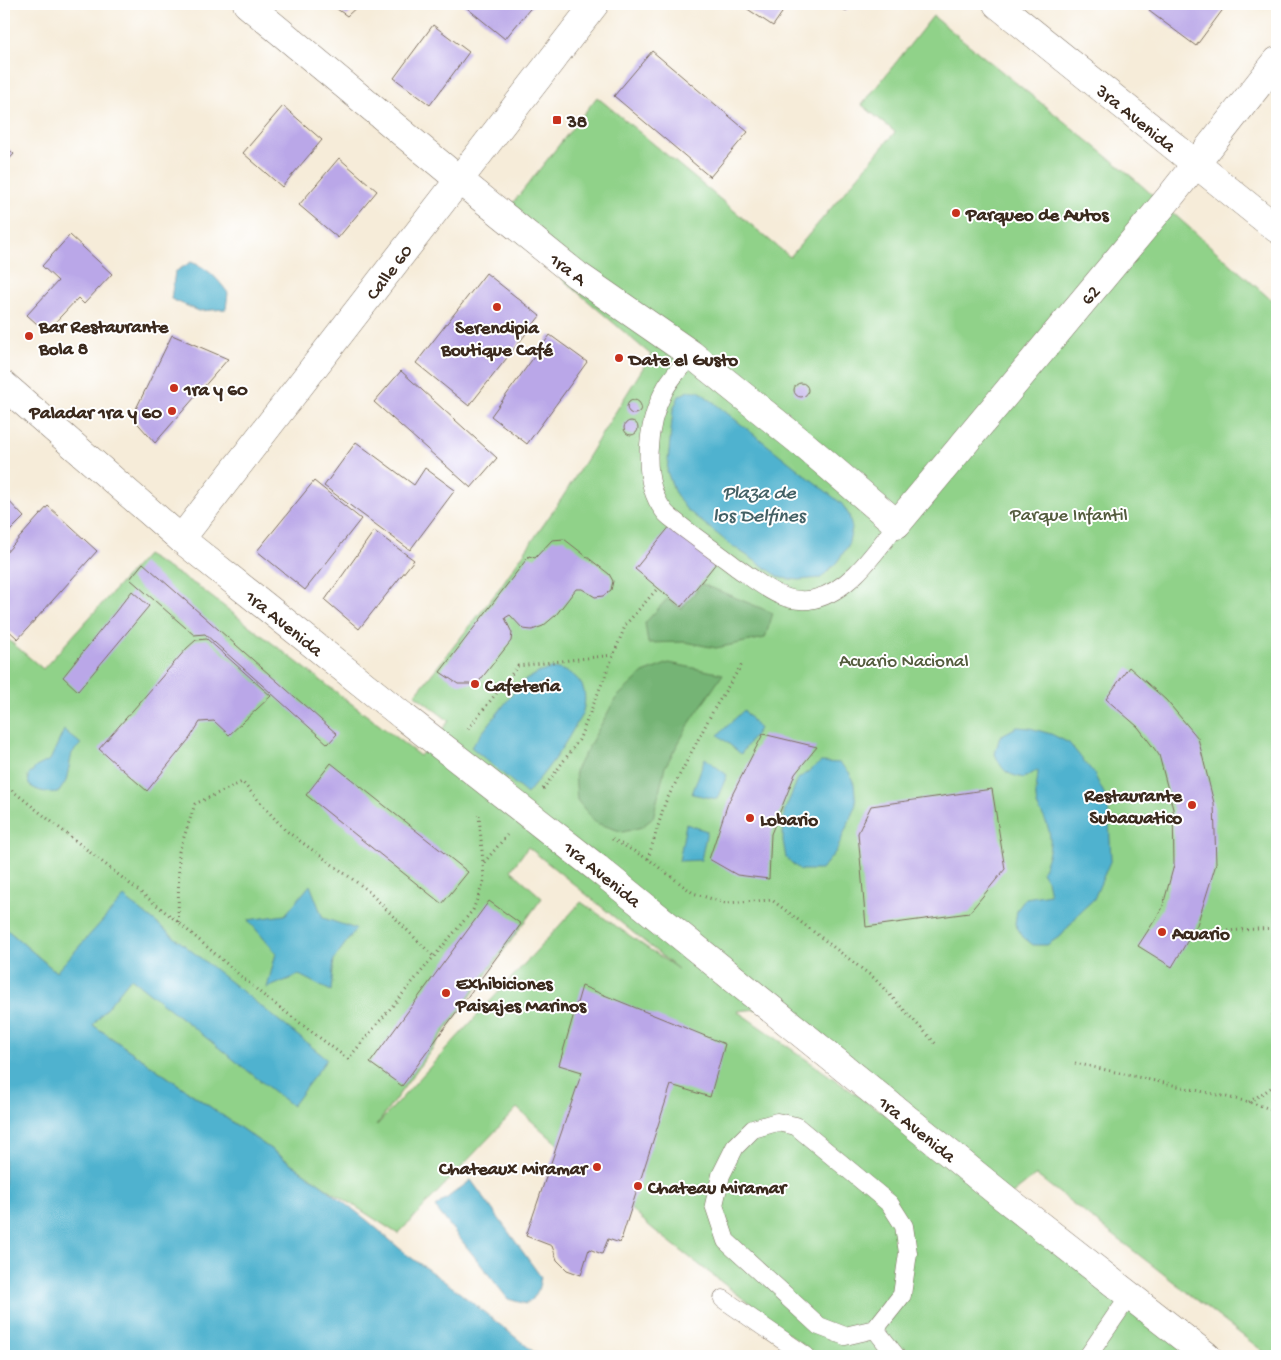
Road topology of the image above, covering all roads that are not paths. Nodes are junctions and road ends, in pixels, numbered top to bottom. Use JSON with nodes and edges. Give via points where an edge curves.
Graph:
{"nodes":[{"id":1,"x":247,"y":4,"type":"edge"},
{"id":2,"x":595,"y":4,"type":"edge"},
{"id":3,"x":997,"y":4,"type":"edge"},
{"id":4,"x":1277,"y":62,"type":"edge"},
{"id":5,"x":1195,"y":165,"type":"junction"},
{"id":6,"x":458,"y":179,"type":"junction"},
{"id":7,"x":1277,"y":229,"type":"edge"},
{"id":8,"x":692,"y":354,"type":"junction"},
{"id":9,"x":4,"y":385,"type":"edge"},
{"id":10,"x":897,"y":524,"type":"junction"},
{"id":11,"x":181,"y":539,"type":"junction"},
{"id":12,"x":1129,"y":1296,"type":"junction"},
{"id":13,"x":723,"y":1298,"type":"dead end"},
{"id":14,"x":875,"y":1329,"type":"junction"},
{"id":15,"x":806,"y":1356,"type":"edge"},
{"id":16,"x":896,"y":1356,"type":"edge"},
{"id":17,"x":1088,"y":1356,"type":"edge"},
{"id":18,"x":1207,"y":1356,"type":"edge"}],
"edges":[{"from":1,"to":6,"type":"street","name":"1ra A"},
{"from":2,"to":6,"type":"street","name":"Calle 60"},
{"from":3,"to":5,"type":"street","name":"3ra Avenida"},
{"from":4,"to":5,"type":"street","name":"62"},
{"from":5,"to":7,"type":"street","name":"3ra Avenida"},
{"from":5,"to":10,"type":"street","name":"62"},
{"from":6,"to":8,"type":"street","name":"1ra A","via":[[577,275]]},
{"from":6,"to":11,"type":"street","name":"Calle 60"},
{"from":8,"to":10,"type":"street","name":"1ra A"},
{"from":8,"to":10,"type":"lane","via":[[664,390],[653,420],[648,452],[650,475],[656,498],[664,512],[771,592],[793,601],[815,599],[836,589],[861,570]]},
{"from":9,"to":11,"type":"street","name":"1ra Avenida"},
{"from":11,"to":12,"type":"street","name":"1ra Avenida","bridge":true},
{"from":12,"to":17,"type":"lane"},
{"from":12,"to":18,"type":"street","name":"1ra Avenida"},
{"from":13,"to":15,"type":"lane"},
{"from":14,"to":14,"type":"lane","via":[[845,1336],[819,1326],[726,1241],[714,1205],[721,1176],[735,1146],[753,1129],[777,1122],[796,1126],[890,1204],[904,1226],[908,1253],[902,1295]]},
{"from":14,"to":16,"type":"lane"}]}
